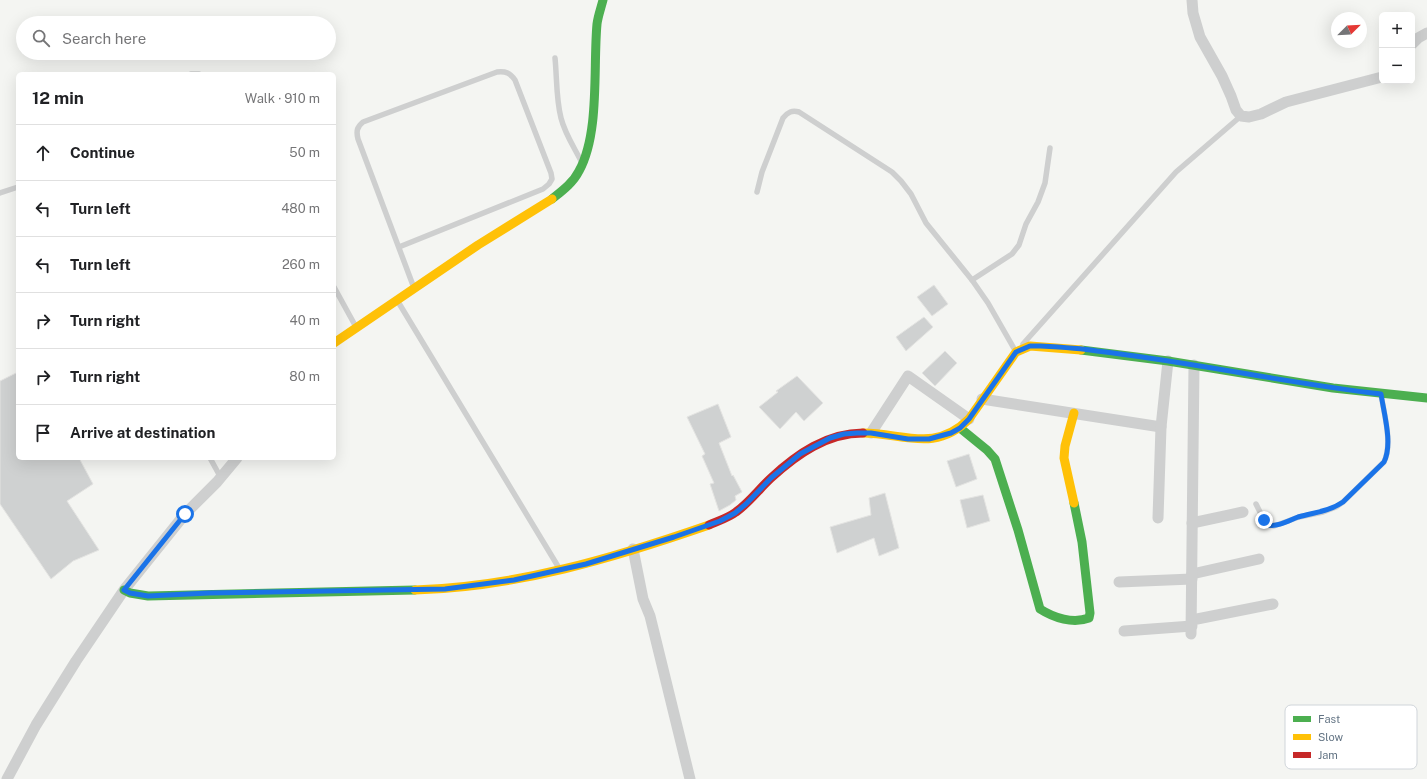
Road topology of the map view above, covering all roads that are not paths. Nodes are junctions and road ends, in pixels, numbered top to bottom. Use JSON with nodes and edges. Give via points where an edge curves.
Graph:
{"nodes":[{"id":1,"x":603,"y":0,"type":"edge"},
{"id":2,"x":1192,"y":0,"type":"edge"},
{"id":3,"x":1427,"y":33,"type":"edge"},
{"id":4,"x":1415,"y":41,"type":"edge"},
{"id":5,"x":555,"y":58,"type":"dead end"},
{"id":6,"x":1379,"y":78,"type":"edge"},
{"id":7,"x":1241,"y":116,"type":"junction"},
{"id":8,"x":1050,"y":148,"type":"dead end"},
{"id":9,"x":582,"y":163,"type":"junction"},
{"id":10,"x":16,"y":188,"type":"edge"},
{"id":11,"x":757,"y":192,"type":"dead end"},
{"id":12,"x":0,"y":193,"type":"edge"},
{"id":13,"x":399,"y":247,"type":"junction"},
{"id":14,"x":972,"y":280,"type":"junction"},
{"id":15,"x":414,"y":288,"type":"junction"},
{"id":16,"x":336,"y":291,"type":"edge"},
{"id":17,"x":397,"y":299,"type":"junction"},
{"id":18,"x":356,"y":327,"type":"junction"},
{"id":19,"x":336,"y":342,"type":"edge"},
{"id":20,"x":1016,"y":352,"type":"junction"},
{"id":21,"x":1168,"y":361,"type":"junction"},
{"id":22,"x":1194,"y":365,"type":"junction"},
{"id":23,"x":1381,"y":394,"type":"junction"},
{"id":24,"x":1427,"y":398,"type":"edge"},
{"id":25,"x":982,"y":399,"type":"junction"},
{"id":26,"x":1074,"y":413,"type":"junction"},
{"id":27,"x":969,"y":419,"type":"junction"},
{"id":28,"x":1161,"y":427,"type":"junction"},
{"id":29,"x":960,"y":428,"type":"junction"},
{"id":30,"x":871,"y":433,"type":"junction"},
{"id":31,"x":211,"y":460,"type":"edge"},
{"id":32,"x":235,"y":460,"type":"edge"},
{"id":33,"x":221,"y":478,"type":"junction"},
{"id":34,"x":1256,"y":504,"type":"dead end"},
{"id":35,"x":1242,"y":512,"type":"dead end"},
{"id":36,"x":1158,"y":518,"type":"dead end"},
{"id":37,"x":1192,"y":523,"type":"junction"},
{"id":38,"x":633,"y":550,"type":"junction"},
{"id":39,"x":1259,"y":559,"type":"dead end"},
{"id":40,"x":560,"y":569,"type":"junction"},
{"id":41,"x":1192,"y":576,"type":"junction"},
{"id":42,"x":1119,"y":582,"type":"dead end"},
{"id":43,"x":124,"y":590,"type":"junction"},
{"id":44,"x":1273,"y":604,"type":"dead end"},
{"id":45,"x":1192,"y":627,"type":"junction"},
{"id":46,"x":1124,"y":631,"type":"dead end"},
{"id":47,"x":7,"y":779,"type":"edge"},
{"id":48,"x":690,"y":779,"type":"edge"}],
"edges":[{"from":1,"to":9,"type":"street","via":[[598,22],[591,133]]},
{"from":2,"to":7,"type":"street","via":[[1200,37]]},
{"from":3,"to":4,"type":"street"},
{"from":5,"to":9,"type":"lane","via":[[559,109],[567,135]]},
{"from":6,"to":7,"type":"street","via":[[1286,102],[1261,114]]},
{"from":7,"to":20,"type":"lane","via":[[1176,172]]},
{"from":8,"to":14,"type":"lane","via":[[1045,183],[1019,245],[1012,254]]},
{"from":9,"to":15,"type":"street","via":[[567,188]]},
{"from":10,"to":12,"type":"lane"},
{"from":11,"to":14,"type":"lane","via":[[783,118],[787,113],[799,112],[892,172],[911,194],[926,223]]},
{"from":13,"to":13,"type":"lane","via":[[358,139],[358,126],[498,72],[510,74],[515,80],[551,172],[552,179],[549,184],[543,189]]},
{"from":13,"to":15,"type":"lane"},
{"from":14,"to":20,"type":"lane","via":[[996,315]]},
{"from":15,"to":17,"type":"street"},
{"from":16,"to":18,"type":"lane"},
{"from":17,"to":18,"type":"street"},
{"from":17,"to":40,"type":"lane"},
{"from":18,"to":19,"type":"street"},
{"from":20,"to":21,"type":"street","via":[[1030,346],[1039,346]]},
{"from":20,"to":25,"type":"street"},
{"from":21,"to":22,"type":"street"},
{"from":21,"to":28,"type":"street"},
{"from":22,"to":23,"type":"street"},
{"from":22,"to":37,"type":"street"},
{"from":23,"to":24,"type":"street"},
{"from":23,"to":34,"type":"lane","via":[[1388,455],[1343,502],[1323,512],[1274,526],[1268,525]]},
{"from":25,"to":26,"type":"street"},
{"from":25,"to":27,"type":"street"},
{"from":26,"to":28,"type":"street"},
{"from":26,"to":29,"type":"street","via":[[1064,458],[1083,549],[1090,613],[1089,618],[1079,621],[1046,613],[1040,609],[995,459]]},
{"from":27,"to":29,"type":"street"},
{"from":27,"to":30,"type":"street","via":[[908,376]]},
{"from":28,"to":36,"type":"street"},
{"from":29,"to":30,"type":"street","via":[[941,437],[929,439],[908,439]]},
{"from":30,"to":38,"type":"street","via":[[844,434],[814,445],[771,478],[735,513],[720,521]]},
{"from":31,"to":33,"type":"lane"},
{"from":32,"to":33,"type":"street"},
{"from":33,"to":43,"type":"street","via":[[185,514]]},
{"from":35,"to":37,"type":"street"},
{"from":37,"to":41,"type":"street"},
{"from":38,"to":40,"type":"street"},
{"from":38,"to":48,"type":"street","via":[[643,599],[650,616]]},
{"from":39,"to":41,"type":"street"},
{"from":40,"to":43,"type":"street","via":[[514,580],[445,589],[148,596]]},
{"from":41,"to":42,"type":"street"},
{"from":41,"to":45,"type":"street"},
{"from":43,"to":47,"type":"street","via":[[36,725]]},
{"from":44,"to":45,"type":"street"},
{"from":45,"to":46,"type":"street"}]}
